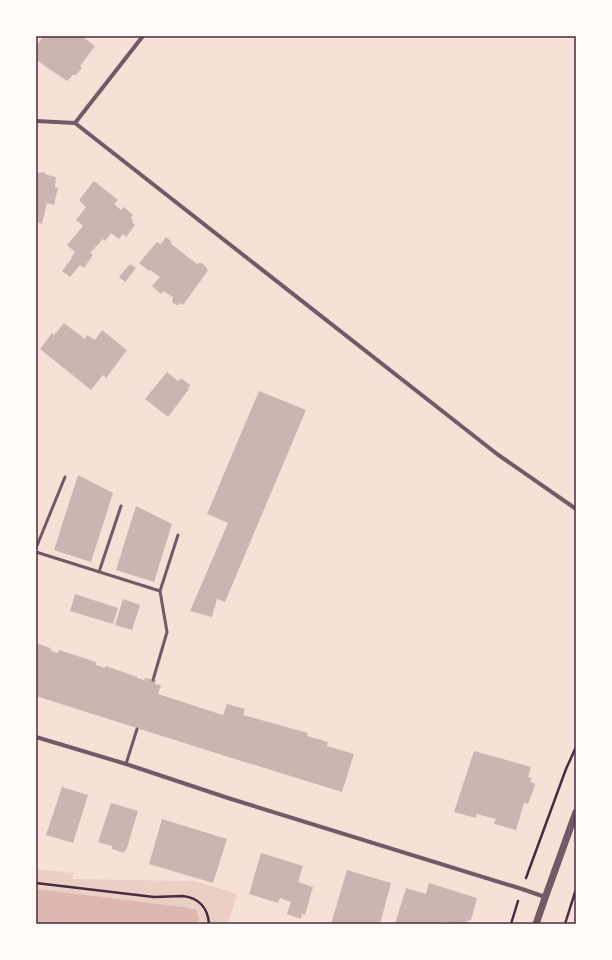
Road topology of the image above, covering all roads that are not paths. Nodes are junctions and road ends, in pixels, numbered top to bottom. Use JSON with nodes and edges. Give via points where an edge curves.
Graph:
{"nodes":[{"id":1,"x":144,"y":36,"type":"edge"},
{"id":2,"x":36,"y":121,"type":"edge"},
{"id":3,"x":76,"y":123,"type":"junction"},
{"id":4,"x":65,"y":477,"type":"dead end"},
{"id":5,"x":121,"y":506,"type":"dead end"},
{"id":6,"x":576,"y":509,"type":"edge"},
{"id":7,"x":178,"y":535,"type":"dead end"},
{"id":8,"x":36,"y":548,"type":"edge"},
{"id":9,"x":36,"y":552,"type":"edge"},
{"id":10,"x":99,"y":572,"type":"junction"},
{"id":11,"x":160,"y":591,"type":"junction"},
{"id":12,"x":153,"y":680,"type":"dead end"},
{"id":13,"x":137,"y":728,"type":"dead end"},
{"id":14,"x":36,"y":737,"type":"edge"},
{"id":15,"x":126,"y":764,"type":"junction"},
{"id":16,"x":576,"y":812,"type":"edge"},
{"id":17,"x":545,"y":897,"type":"junction"},
{"id":18,"x":536,"y":924,"type":"edge"}],
"edges":[{"from":1,"to":3,"type":"street"},
{"from":2,"to":3,"type":"street"},
{"from":3,"to":6,"type":"street","via":[[497,454]]},
{"from":4,"to":8,"type":"lane"},
{"from":5,"to":10,"type":"lane"},
{"from":7,"to":11,"type":"lane"},
{"from":9,"to":10,"type":"lane"},
{"from":10,"to":11,"type":"lane"},
{"from":11,"to":12,"type":"lane","via":[[167,632]]},
{"from":13,"to":15,"type":"lane"},
{"from":14,"to":15,"type":"street"},
{"from":15,"to":17,"type":"street"},
{"from":16,"to":17,"type":"street"},
{"from":17,"to":18,"type":"street"}]}
